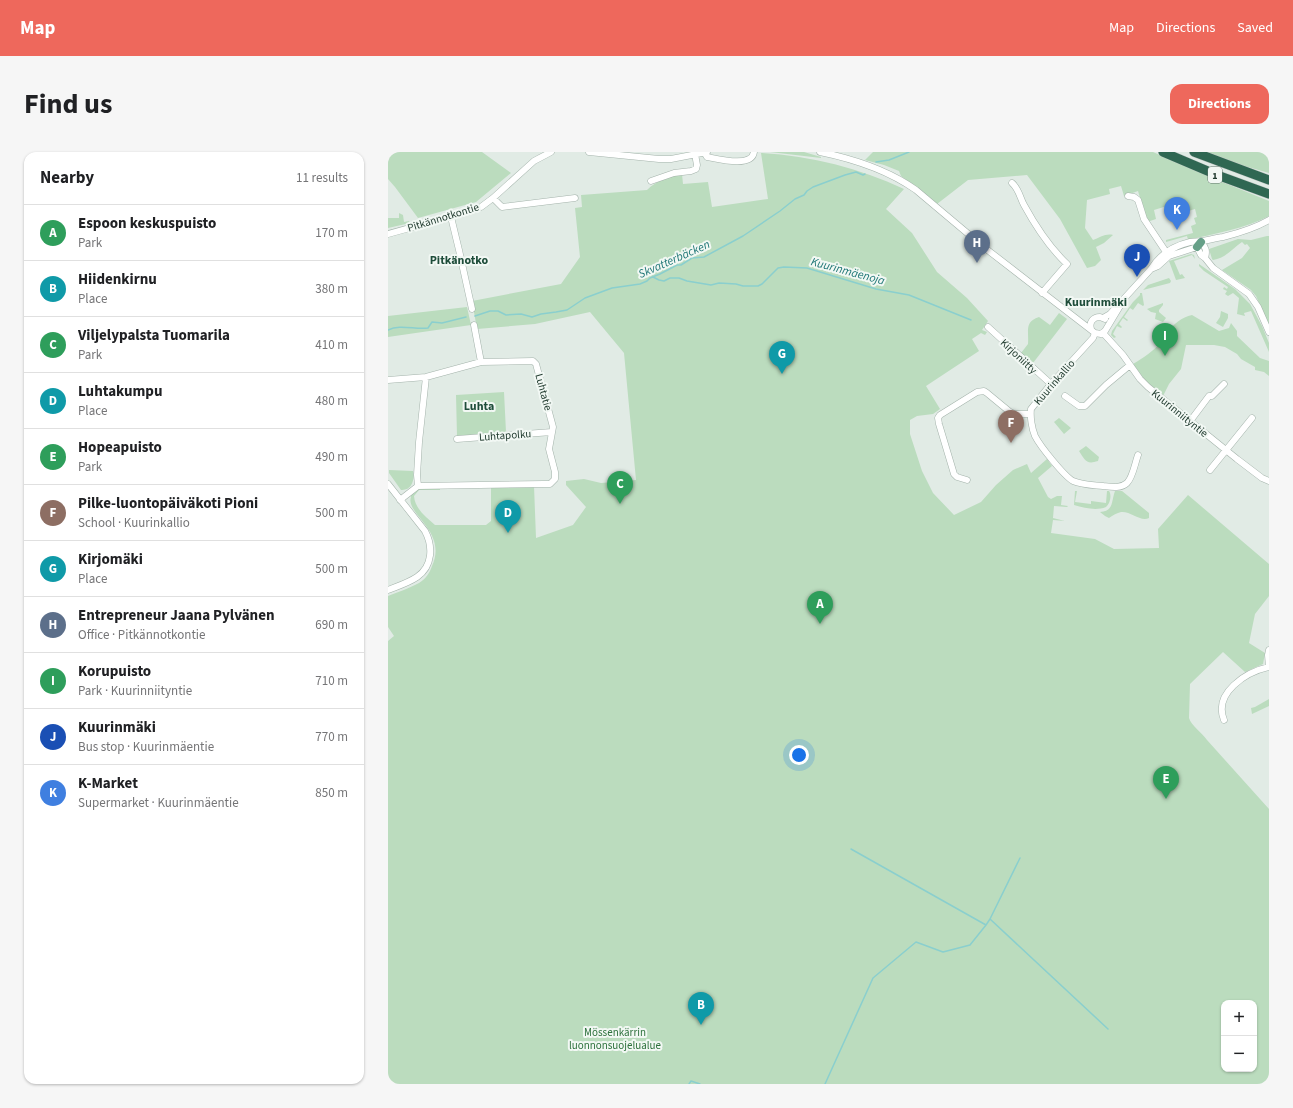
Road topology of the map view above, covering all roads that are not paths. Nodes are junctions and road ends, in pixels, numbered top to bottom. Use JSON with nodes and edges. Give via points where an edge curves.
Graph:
{"nodes":[{"id":1,"x":551,"y":152,"type":"edge"},
{"id":2,"x":589,"y":152,"type":"edge"},
{"id":3,"x":705,"y":152,"type":"edge"},
{"id":4,"x":754,"y":152,"type":"edge"},
{"id":5,"x":820,"y":152,"type":"edge"},
{"id":6,"x":1163,"y":152,"type":"edge"},
{"id":7,"x":1194,"y":152,"type":"edge"},
{"id":8,"x":682,"y":154,"type":"edge"},
{"id":9,"x":695,"y":154,"type":"junction"},
{"id":10,"x":1269,"y":180,"type":"edge"},
{"id":11,"x":651,"y":181,"type":"dead end"},
{"id":12,"x":1012,"y":184,"type":"dead end"},
{"id":13,"x":1269,"y":194,"type":"edge"},
{"id":14,"x":1128,"y":196,"type":"dead end"},
{"id":15,"x":493,"y":198,"type":"junction"},
{"id":16,"x":575,"y":198,"type":"dead end"},
{"id":17,"x":451,"y":217,"type":"junction"},
{"id":18,"x":1269,"y":220,"type":"edge"},
{"id":19,"x":388,"y":234,"type":"edge"},
{"id":20,"x":1199,"y":244,"type":"junction"},
{"id":21,"x":1167,"y":254,"type":"junction"},
{"id":22,"x":1042,"y":293,"type":"junction"},
{"id":23,"x":1123,"y":301,"type":"junction"},
{"id":24,"x":472,"y":309,"type":"dead end"},
{"id":25,"x":1068,"y":313,"type":"junction"},
{"id":26,"x":1103,"y":318,"type":"junction"},
{"id":27,"x":1092,"y":320,"type":"junction"},
{"id":28,"x":474,"y":325,"type":"dead end"},
{"id":29,"x":988,"y":327,"type":"dead end"},
{"id":30,"x":1105,"y":330,"type":"junction"},
{"id":31,"x":1093,"y":331,"type":"junction"},
{"id":32,"x":1269,"y":332,"type":"edge"},
{"id":33,"x":481,"y":362,"type":"junction"},
{"id":34,"x":1130,"y":366,"type":"junction"},
{"id":35,"x":426,"y":377,"type":"junction"},
{"id":36,"x":388,"y":380,"type":"edge"},
{"id":37,"x":1051,"y":384,"type":"junction"},
{"id":38,"x":1224,"y":384,"type":"dead end"},
{"id":39,"x":1065,"y":396,"type":"dead end"},
{"id":40,"x":1030,"y":414,"type":"junction"},
{"id":41,"x":1252,"y":418,"type":"dead end"},
{"id":42,"x":1190,"y":420,"type":"junction"},
{"id":43,"x":552,"y":432,"type":"junction"},
{"id":44,"x":458,"y":439,"type":"dead end"},
{"id":45,"x":1226,"y":450,"type":"junction"},
{"id":46,"x":1138,"y":455,"type":"dead end"},
{"id":47,"x":1210,"y":470,"type":"dead end"},
{"id":48,"x":967,"y":480,"type":"dead end"},
{"id":49,"x":1269,"y":481,"type":"edge"},
{"id":50,"x":388,"y":484,"type":"edge"},
{"id":51,"x":418,"y":486,"type":"junction"},
{"id":52,"x":400,"y":500,"type":"junction"},
{"id":53,"x":388,"y":590,"type":"edge"},
{"id":54,"x":1269,"y":650,"type":"edge"},
{"id":55,"x":1269,"y":667,"type":"edge"},
{"id":56,"x":1224,"y":720,"type":"dead end"}],
"edges":[{"from":1,"to":15,"type":"street","name":"Pitkännotkontie","via":[[534,161]]},
{"from":2,"to":8,"type":"street","via":[[654,159]]},
{"from":3,"to":4,"type":"street","via":[[707,157],[736,162],[750,159]]},
{"from":3,"to":9,"type":"street"},
{"from":5,"to":22,"type":"street","via":[[859,162],[904,182]]},
{"from":6,"to":13,"type":"highway","number":"1"},
{"from":7,"to":10,"type":"highway","number":"1"},
{"from":8,"to":9,"type":"street"},
{"from":9,"to":11,"type":"street","via":[[696,169]]},
{"from":12,"to":22,"type":"street","via":[[1047,242],[1068,264]]},
{"from":14,"to":21,"type":"street","via":[[1138,200],[1144,219]]},
{"from":15,"to":16,"type":"street","via":[[502,207]]},
{"from":15,"to":17,"type":"street","name":"Pitkännotkontie","via":[[481,207]]},
{"from":17,"to":19,"type":"street","name":"Pitkännotkontie"},
{"from":17,"to":24,"type":"street"},
{"from":18,"to":20,"type":"street"},
{"from":20,"to":21,"type":"street"},
{"from":20,"to":32,"type":"street","via":[[1201,255],[1213,268],[1250,294]]},
{"from":21,"to":23,"type":"street"},
{"from":22,"to":25,"type":"street"},
{"from":23,"to":26,"type":"street"},
{"from":23,"to":30,"type":"street"},
{"from":25,"to":27,"type":"street"},
{"from":25,"to":31,"type":"street"},
{"from":26,"to":27,"type":"street"},
{"from":26,"to":30,"type":"street","via":[[1107,323]]},
{"from":27,"to":31,"type":"street","via":[[1090,324]]},
{"from":28,"to":33,"type":"street"},
{"from":29,"to":37,"type":"street","name":"Kirjoniitty"},
{"from":30,"to":31,"type":"street"},
{"from":30,"to":34,"type":"street","name":"Kuurinniityntie"},
{"from":31,"to":37,"type":"street","name":"Kuurinkallio","via":[[1093,338]]},
{"from":33,"to":35,"type":"street","name":"Luhtatie"},
{"from":33,"to":43,"type":"street","name":"Luhtatie","via":[[533,361],[536,364],[553,427]]},
{"from":34,"to":39,"type":"street","via":[[1085,406],[1079,406]]},
{"from":34,"to":42,"type":"street","name":"Kuurinniityntie","via":[[1140,379]]},
{"from":35,"to":36,"type":"street","name":"Luhtatie"},
{"from":35,"to":51,"type":"street","via":[[419,442]]},
{"from":37,"to":40,"type":"street","name":"Kuurinkallio","via":[[1033,406]]},
{"from":38,"to":42,"type":"street","via":[[1209,396]]},
{"from":40,"to":46,"type":"street","name":"Kuurinkallio","via":[[1035,436],[1067,477],[1074,481],[1122,487],[1129,481]]},
{"from":40,"to":48,"type":"street","via":[[1014,414],[981,391],[940,415],[939,424],[952,469],[957,477]]},
{"from":41,"to":45,"type":"street"},
{"from":42,"to":45,"type":"street","name":"Kuurinniityntie"},
{"from":43,"to":44,"type":"street","name":"Luhtapolku"},
{"from":43,"to":51,"type":"street","name":"Luhtatie","via":[[548,448],[555,479],[550,484]]},
{"from":45,"to":47,"type":"street"},
{"from":45,"to":49,"type":"street","name":"Kuurinniityntie"},
{"from":50,"to":52,"type":"street"},
{"from":51,"to":52,"type":"street"},
{"from":52,"to":53,"type":"street","via":[[425,531],[431,547],[430,555],[425,569],[418,576]]},
{"from":54,"to":55,"type":"street"},
{"from":55,"to":56,"type":"street","via":[[1248,674],[1235,684],[1222,702]]}]}
